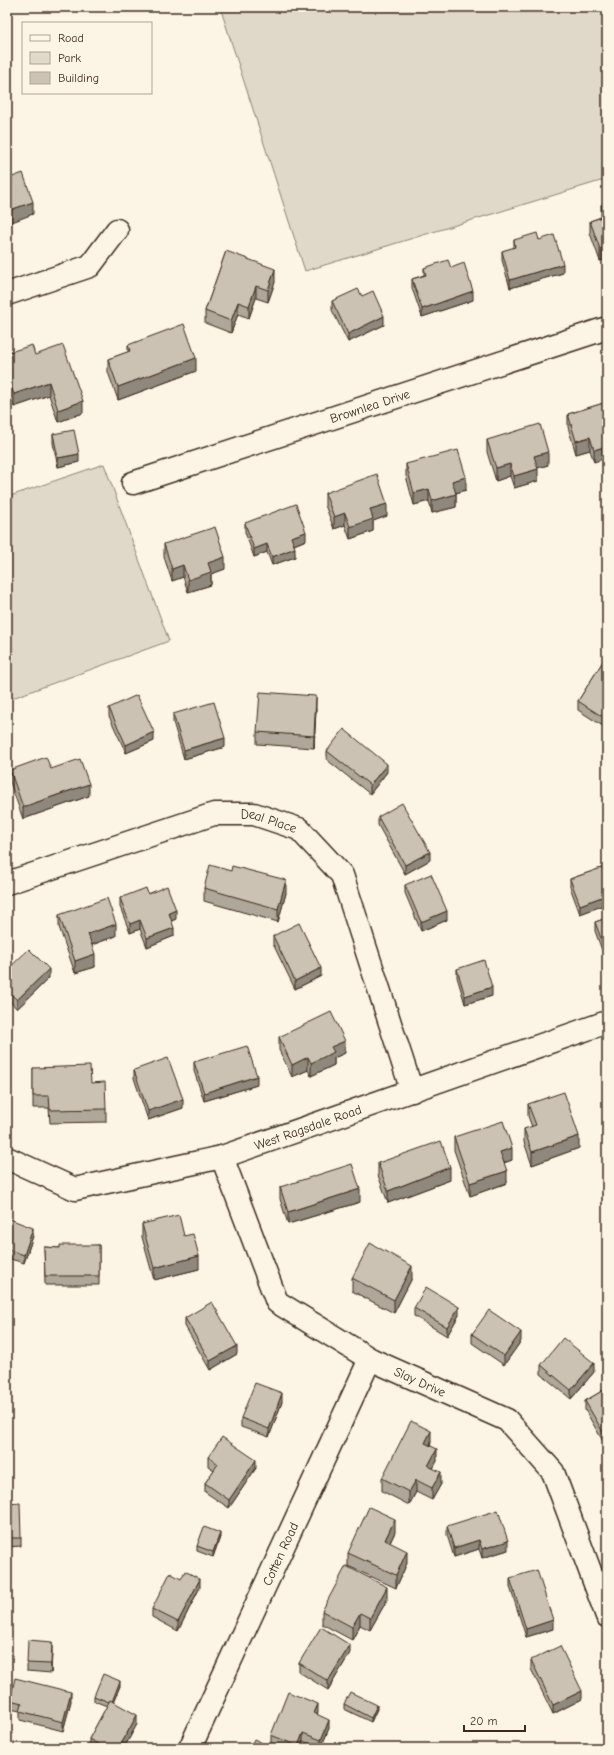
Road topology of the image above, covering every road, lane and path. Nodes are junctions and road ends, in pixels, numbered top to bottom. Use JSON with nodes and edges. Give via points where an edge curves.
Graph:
{"nodes":[{"id":1,"x":117,"y":230,"type":"dead end"},
{"id":2,"x":7,"y":294,"type":"edge"},
{"id":3,"x":607,"y":328,"type":"edge"},
{"id":4,"x":133,"y":483,"type":"dead end"},
{"id":5,"x":7,"y":883,"type":"edge"},
{"id":6,"x":607,"y":1022,"type":"edge"},
{"id":7,"x":412,"y":1091,"type":"junction"},
{"id":8,"x":222,"y":1157,"type":"junction"},
{"id":9,"x":7,"y":1158,"type":"edge"},
{"id":10,"x":370,"y":1359,"type":"junction"},
{"id":11,"x":607,"y":1616,"type":"edge"},
{"id":12,"x":190,"y":1748,"type":"edge"}],
"edges":[{"from":1,"to":2,"type":"street","via":[[90,266]]},
{"from":3,"to":4,"type":"street","name":"Brownlea Drive"},
{"from":5,"to":7,"type":"street","name":"Deal Place","via":[[214,814],[254,814],[299,829],[342,875]]},
{"from":6,"to":7,"type":"street","name":"West Ragsdale Road"},
{"from":7,"to":8,"type":"street","name":"West Ragsdale Road"},
{"from":8,"to":9,"type":"street","name":"West Ragsdale Road","via":[[75,1189]]},
{"from":8,"to":10,"type":"street","name":"Slay Drive","via":[[277,1302]]},
{"from":10,"to":11,"type":"street","name":"Slay Drive","via":[[507,1420],[553,1472]]},
{"from":10,"to":12,"type":"street","name":"Cotten Road"}]}
